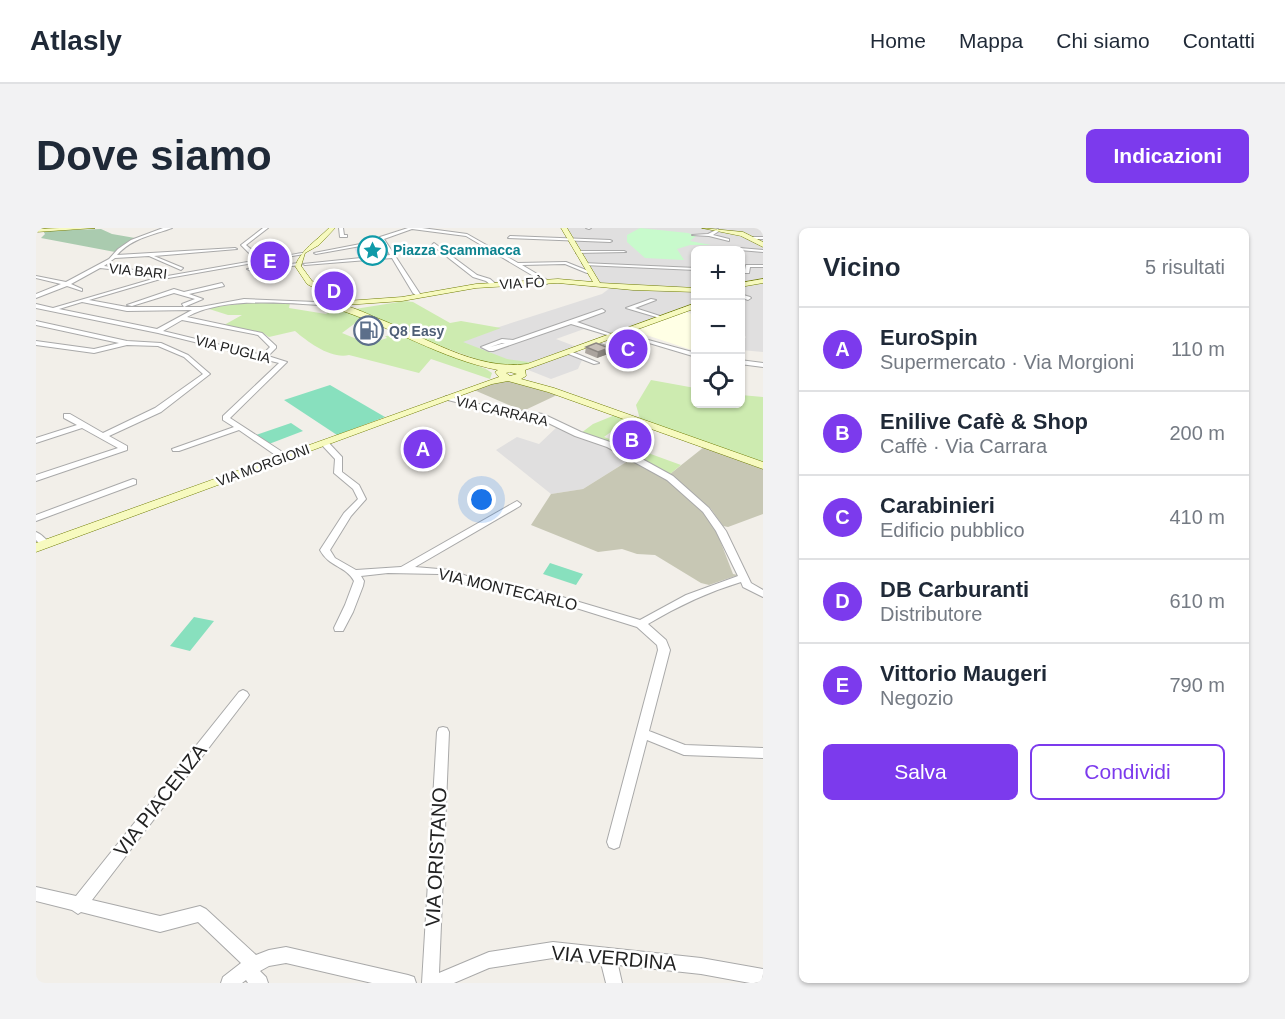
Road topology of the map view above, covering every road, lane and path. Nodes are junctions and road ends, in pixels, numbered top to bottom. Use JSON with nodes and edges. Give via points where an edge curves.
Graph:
{"nodes":[{"id":1,"x":85,"y":228,"type":"edge"},
{"id":2,"x":92,"y":228,"type":"edge"},
{"id":3,"x":170,"y":228,"type":"edge"},
{"id":4,"x":266,"y":228,"type":"edge"},
{"id":5,"x":333,"y":228,"type":"edge"},
{"id":6,"x":342,"y":228,"type":"edge"},
{"id":7,"x":412,"y":228,"type":"edge"},
{"id":8,"x":564,"y":228,"type":"edge"},
{"id":9,"x":705,"y":228,"type":"edge"},
{"id":10,"x":752,"y":229,"type":"edge"},
{"id":11,"x":718,"y":230,"type":"junction"},
{"id":12,"x":38,"y":231,"type":"dead end"},
{"id":13,"x":694,"y":235,"type":"dead end"},
{"id":14,"x":709,"y":235,"type":"junction"},
{"id":15,"x":345,"y":236,"type":"dead end"},
{"id":16,"x":745,"y":236,"type":"junction"},
{"id":17,"x":510,"y":237,"type":"dead end"},
{"id":18,"x":569,"y":238,"type":"junction"},
{"id":19,"x":763,"y":238,"type":"edge"},
{"id":20,"x":610,"y":240,"type":"dead end"},
{"id":21,"x":383,"y":241,"type":"junction"},
{"id":22,"x":434,"y":244,"type":"dead end"},
{"id":23,"x":356,"y":245,"type":"junction"},
{"id":24,"x":763,"y":245,"type":"edge"},
{"id":25,"x":718,"y":246,"type":"edge"},
{"id":26,"x":235,"y":249,"type":"dead end"},
{"id":27,"x":316,"y":250,"type":"junction"},
{"id":28,"x":745,"y":250,"type":"edge"},
{"id":29,"x":197,"y":252,"type":"junction"},
{"id":30,"x":578,"y":252,"type":"junction"},
{"id":31,"x":624,"y":252,"type":"dead end"},
{"id":32,"x":745,"y":252,"type":"edge"},
{"id":33,"x":763,"y":252,"type":"edge"},
{"id":34,"x":147,"y":255,"type":"junction"},
{"id":35,"x":393,"y":255,"type":"junction"},
{"id":36,"x":115,"y":256,"type":"junction"},
{"id":37,"x":303,"y":257,"type":"junction"},
{"id":38,"x":763,"y":257,"type":"edge"},
{"id":39,"x":362,"y":258,"type":"junction"},
{"id":40,"x":269,"y":259,"type":"junction"},
{"id":41,"x":532,"y":259,"type":"dead end"},
{"id":42,"x":517,"y":264,"type":"junction"},
{"id":43,"x":539,"y":264,"type":"junction"},
{"id":44,"x":584,"y":264,"type":"junction"},
{"id":45,"x":763,"y":266,"type":"edge"},
{"id":46,"x":100,"y":267,"type":"junction"},
{"id":47,"x":181,"y":269,"type":"junction"},
{"id":48,"x":250,"y":269,"type":"junction"},
{"id":49,"x":691,"y":269,"type":"edge"},
{"id":50,"x":207,"y":271,"type":"junction"},
{"id":51,"x":589,"y":272,"type":"junction"},
{"id":52,"x":745,"y":272,"type":"edge"},
{"id":53,"x":175,"y":275,"type":"junction"},
{"id":54,"x":36,"y":277,"type":"edge"},
{"id":55,"x":269,"y":277,"type":"dead end"},
{"id":56,"x":541,"y":281,"type":"junction"},
{"id":57,"x":763,"y":281,"type":"edge"},
{"id":58,"x":597,"y":283,"type":"junction"},
{"id":59,"x":67,"y":284,"type":"junction"},
{"id":60,"x":745,"y":284,"type":"edge"},
{"id":61,"x":222,"y":285,"type":"dead end"},
{"id":62,"x":494,"y":285,"type":"junction"},
{"id":63,"x":80,"y":290,"type":"dead end"},
{"id":64,"x":691,"y":290,"type":"edge"},
{"id":65,"x":182,"y":294,"type":"junction"},
{"id":66,"x":36,"y":296,"type":"edge"},
{"id":67,"x":420,"y":296,"type":"junction"},
{"id":68,"x":745,"y":297,"type":"edge"},
{"id":69,"x":748,"y":298,"type":"dead end"},
{"id":70,"x":82,"y":300,"type":"junction"},
{"id":71,"x":653,"y":300,"type":"dead end"},
{"id":72,"x":342,"y":304,"type":"junction"},
{"id":73,"x":622,"y":305,"type":"dead end"},
{"id":74,"x":36,"y":306,"type":"edge"},
{"id":75,"x":181,"y":307,"type":"junction"},
{"id":76,"x":691,"y":307,"type":"edge"},
{"id":77,"x":122,"y":308,"type":"junction"},
{"id":78,"x":199,"y":308,"type":"junction"},
{"id":79,"x":629,"y":308,"type":"junction"},
{"id":80,"x":52,"y":309,"type":"junction"},
{"id":81,"x":602,"y":311,"type":"dead end"},
{"id":82,"x":182,"y":318,"type":"junction"},
{"id":83,"x":661,"y":318,"type":"junction"},
{"id":84,"x":572,"y":322,"type":"junction"},
{"id":85,"x":36,"y":323,"type":"edge"},
{"id":86,"x":125,"y":324,"type":"junction"},
{"id":87,"x":116,"y":328,"type":"dead end"},
{"id":88,"x":158,"y":331,"type":"junction"},
{"id":89,"x":106,"y":333,"type":"dead end"},
{"id":90,"x":624,"y":334,"type":"junction"},
{"id":91,"x":97,"y":337,"type":"junction"},
{"id":92,"x":514,"y":342,"type":"dead end"},
{"id":93,"x":36,"y":343,"type":"edge"},
{"id":94,"x":127,"y":343,"type":"junction"},
{"id":95,"x":593,"y":343,"type":"junction"},
{"id":96,"x":568,"y":352,"type":"junction"},
{"id":97,"x":622,"y":353,"type":"dead end"},
{"id":98,"x":691,"y":353,"type":"edge"},
{"id":99,"x":263,"y":357,"type":"junction"},
{"id":100,"x":745,"y":361,"type":"edge"},
{"id":101,"x":596,"y":363,"type":"dead end"},
{"id":102,"x":763,"y":363,"type":"edge"},
{"id":103,"x":513,"y":373,"type":"junction"},
{"id":104,"x":446,"y":398,"type":"junction"},
{"id":105,"x":67,"y":416,"type":"dead end"},
{"id":106,"x":83,"y":425,"type":"junction"},
{"id":107,"x":240,"y":427,"type":"junction"},
{"id":108,"x":103,"y":436,"type":"junction"},
{"id":109,"x":36,"y":441,"type":"edge"},
{"id":110,"x":324,"y":443,"type":"junction"},
{"id":111,"x":176,"y":449,"type":"dead end"},
{"id":112,"x":284,"y":458,"type":"junction"},
{"id":113,"x":762,"y":465,"type":"edge"},
{"id":114,"x":36,"y":478,"type":"edge"},
{"id":115,"x":133,"y":482,"type":"dead end"},
{"id":116,"x":518,"y":504,"type":"dead end"},
{"id":117,"x":36,"y":518,"type":"edge"},
{"id":118,"x":36,"y":535,"type":"edge"},
{"id":119,"x":41,"y":546,"type":"edge"},
{"id":120,"x":403,"y":570,"type":"junction"},
{"id":121,"x":356,"y":573,"type":"junction"},
{"id":122,"x":743,"y":578,"type":"junction"},
{"id":123,"x":763,"y":594,"type":"edge"},
{"id":124,"x":640,"y":624,"type":"junction"},
{"id":125,"x":339,"y":628,"type":"dead end"},
{"id":126,"x":243,"y":695,"type":"dead end"},
{"id":127,"x":443,"y":732,"type":"dead end"},
{"id":128,"x":642,"y":733,"type":"junction"},
{"id":129,"x":763,"y":753,"type":"edge"},
{"id":130,"x":614,"y":842,"type":"dead end"},
{"id":131,"x":36,"y":894,"type":"edge"},
{"id":132,"x":78,"y":906,"type":"junction"},
{"id":133,"x":608,"y":957,"type":"junction"},
{"id":134,"x":250,"y":966,"type":"junction"},
{"id":135,"x":763,"y":977,"type":"edge"},
{"id":136,"x":229,"y":983,"type":"edge"},
{"id":137,"x":260,"y":983,"type":"edge"},
{"id":138,"x":408,"y":983,"type":"edge"},
{"id":139,"x":432,"y":983,"type":"edge"},
{"id":140,"x":614,"y":983,"type":"edge"}],
"edges":[{"from":1,"to":2,"type":"main road"},
{"from":1,"to":12,"type":"main road"},
{"from":3,"to":36,"type":"street","via":[[144,234]]},
{"from":4,"to":40,"type":"street","via":[[243,245]]},
{"from":5,"to":27,"type":"main road"},
{"from":6,"to":15,"type":"street"},
{"from":7,"to":21,"type":"street","via":[[384,236]]},
{"from":7,"to":42,"type":"street","via":[[467,236]]},
{"from":8,"to":18,"type":"main road"},
{"from":9,"to":11,"type":"main road"},
{"from":10,"to":16,"type":"main road"},
{"from":11,"to":14,"type":"street"},
{"from":11,"to":16,"type":"main road"},
{"from":13,"to":14,"type":"street"},
{"from":14,"to":25,"type":"street","via":[[727,240]]},
{"from":16,"to":19,"type":"street"},
{"from":16,"to":24,"type":"main road"},
{"from":17,"to":18,"type":"street"},
{"from":18,"to":20,"type":"street"},
{"from":18,"to":30,"type":"main road"},
{"from":21,"to":23,"type":"street"},
{"from":21,"to":35,"type":"street"},
{"from":22,"to":62,"type":"street","via":[[475,276]]},
{"from":23,"to":27,"type":"street"},
{"from":23,"to":39,"type":"street"},
{"from":26,"to":29,"type":"street"},
{"from":27,"to":37,"type":"main road"},
{"from":27,"to":37,"type":"main road"},
{"from":28,"to":33,"type":"street"},
{"from":29,"to":34,"type":"street"},
{"from":29,"to":47,"type":"street"},
{"from":30,"to":31,"type":"street"},
{"from":30,"to":44,"type":"main road"},
{"from":32,"to":38,"type":"street"},
{"from":34,"to":36,"type":"street"},
{"from":34,"to":47,"type":"street"},
{"from":35,"to":39,"type":"street"},
{"from":35,"to":67,"type":"street"},
{"from":36,"to":46,"type":"street"},
{"from":37,"to":39,"type":"street"},
{"from":37,"to":40,"type":"street"},
{"from":37,"to":48,"type":"street"},
{"from":37,"to":72,"type":"main road","via":[[297,270],[301,276]]},
{"from":40,"to":50,"type":"street"},
{"from":41,"to":43,"type":"street"},
{"from":42,"to":43,"type":"street"},
{"from":42,"to":56,"type":"street"},
{"from":43,"to":51,"type":"street","via":[[566,264]]},
{"from":44,"to":49,"type":"street"},
{"from":44,"to":51,"type":"main road"},
{"from":45,"to":52,"type":"street","via":[[750,265]]},
{"from":46,"to":53,"type":"street","name":"VIA BARI"},
{"from":46,"to":59,"type":"street"},
{"from":47,"to":53,"type":"street"},
{"from":48,"to":50,"type":"street"},
{"from":48,"to":55,"type":"street"},
{"from":50,"to":53,"type":"street"},
{"from":50,"to":53,"type":"street"},
{"from":51,"to":58,"type":"main road"},
{"from":53,"to":70,"type":"street"},
{"from":54,"to":59,"type":"street"},
{"from":56,"to":58,"type":"main road","name":"VIA FÒ"},
{"from":56,"to":62,"type":"main road","name":"VIA FÒ"},
{"from":57,"to":60,"type":"main road"},
{"from":58,"to":64,"type":"main road","name":"VIA FÒ"},
{"from":59,"to":63,"type":"street"},
{"from":59,"to":66,"type":"street"},
{"from":61,"to":65,"type":"street"},
{"from":62,"to":67,"type":"main road","name":"VIA FÒ"},
{"from":65,"to":75,"type":"street","via":[[200,299]]},
{"from":65,"to":77,"type":"street","via":[[174,291]]},
{"from":67,"to":72,"type":"main road","name":"VIA FÒ"},
{"from":68,"to":69,"type":"street"},
{"from":70,"to":77,"type":"street"},
{"from":70,"to":80,"type":"street"},
{"from":71,"to":79,"type":"street"},
{"from":72,"to":78,"type":"street","name":"VIA FÒ","via":[[244,301]]},
{"from":72,"to":103,"type":"main road","via":[[479,363]]},
{"from":73,"to":79,"type":"street"},
{"from":74,"to":80,"type":"street","name":"VIA PUGLIA"},
{"from":75,"to":77,"type":"street"},
{"from":75,"to":78,"type":"street"},
{"from":76,"to":83,"type":"main road"},
{"from":78,"to":82,"type":"street","name":"VIA FÒ"},
{"from":79,"to":83,"type":"street"},
{"from":80,"to":86,"type":"street","name":"VIA PUGLIA"},
{"from":81,"to":84,"type":"street"},
{"from":82,"to":88,"type":"street","name":"VIA FÒ"},
{"from":82,"to":99,"type":"street","via":[[260,334],[274,347]]},
{"from":83,"to":90,"type":"main road"},
{"from":84,"to":90,"type":"street"},
{"from":84,"to":92,"type":"street"},
{"from":85,"to":91,"type":"street"},
{"from":86,"to":87,"type":"street"},
{"from":86,"to":88,"type":"street","name":"VIA PUGLIA"},
{"from":88,"to":99,"type":"street","name":"VIA PUGLIA"},
{"from":89,"to":91,"type":"street"},
{"from":90,"to":95,"type":"main road"},
{"from":90,"to":98,"type":"street"},
{"from":91,"to":94,"type":"street"},
{"from":93,"to":94,"type":"street","via":[[94,351]]},
{"from":94,"to":108,"type":"street","via":[[159,344],[186,356],[207,374],[158,410]]},
{"from":95,"to":96,"type":"main road"},
{"from":95,"to":97,"type":"street"},
{"from":96,"to":101,"type":"street"},
{"from":96,"to":103,"type":"main road"},
{"from":99,"to":107,"type":"street","name":"VIA PUGLIA","via":[[284,362],[226,418]]},
{"from":100,"to":102,"type":"street"},
{"from":103,"to":104,"type":"main road","name":"VIA MORGIONI"},
{"from":103,"to":113,"type":"main road"},
{"from":104,"to":110,"type":"main road","name":"VIA MORGIONI"},
{"from":104,"to":122,"type":"street","name":"VIA CARRARA","via":[[540,416],[610,445],[669,478],[706,510],[722,531]]},
{"from":105,"to":106,"type":"street"},
{"from":106,"to":108,"type":"street"},
{"from":106,"to":109,"type":"street"},
{"from":107,"to":111,"type":"street"},
{"from":107,"to":112,"type":"street"},
{"from":108,"to":114,"type":"street","via":[[124,448]]},
{"from":110,"to":112,"type":"main road","name":"VIA MORGIONI"},
{"from":110,"to":121,"type":"street","via":[[339,459],[338,473],[362,495],[326,549],[330,560]]},
{"from":112,"to":119,"type":"main road","name":"VIA MORGIONI"},
{"from":115,"to":117,"type":"street"},
{"from":116,"to":120,"type":"street"},
{"from":118,"to":119,"type":"street"},
{"from":120,"to":121,"type":"street","name":"VIA MONTECARLO"},
{"from":120,"to":124,"type":"street","name":"VIA MONTECARLO","via":[[450,573],[490,588],[542,594]]},
{"from":121,"to":125,"type":"street","via":[[358,588]]},
{"from":122,"to":123,"type":"street"},
{"from":122,"to":124,"type":"street","via":[[684,598]]},
{"from":124,"to":128,"type":"street","name":"VIA MONTECARLO","via":[[662,643],[664,650]]},
{"from":126,"to":132,"type":"street","name":"VIA PIACENZA"},
{"from":127,"to":139,"type":"street","name":"VIA ORISTANO"},
{"from":128,"to":129,"type":"street","via":[[684,750]]},
{"from":128,"to":130,"type":"street","name":"VIA MONTECARLO"},
{"from":131,"to":132,"type":"street"},
{"from":132,"to":134,"type":"street","via":[[160,924],[200,914]]},
{"from":133,"to":135,"type":"street","name":"VIA VERDINA"},
{"from":133,"to":139,"type":"street","name":"VIA VERDINA","via":[[553,950],[518,954],[489,960]]},
{"from":133,"to":140,"type":"street"},
{"from":134,"to":136,"type":"street"},
{"from":134,"to":137,"type":"street"},
{"from":134,"to":138,"type":"street","via":[[272,956],[286,955]]}]}
